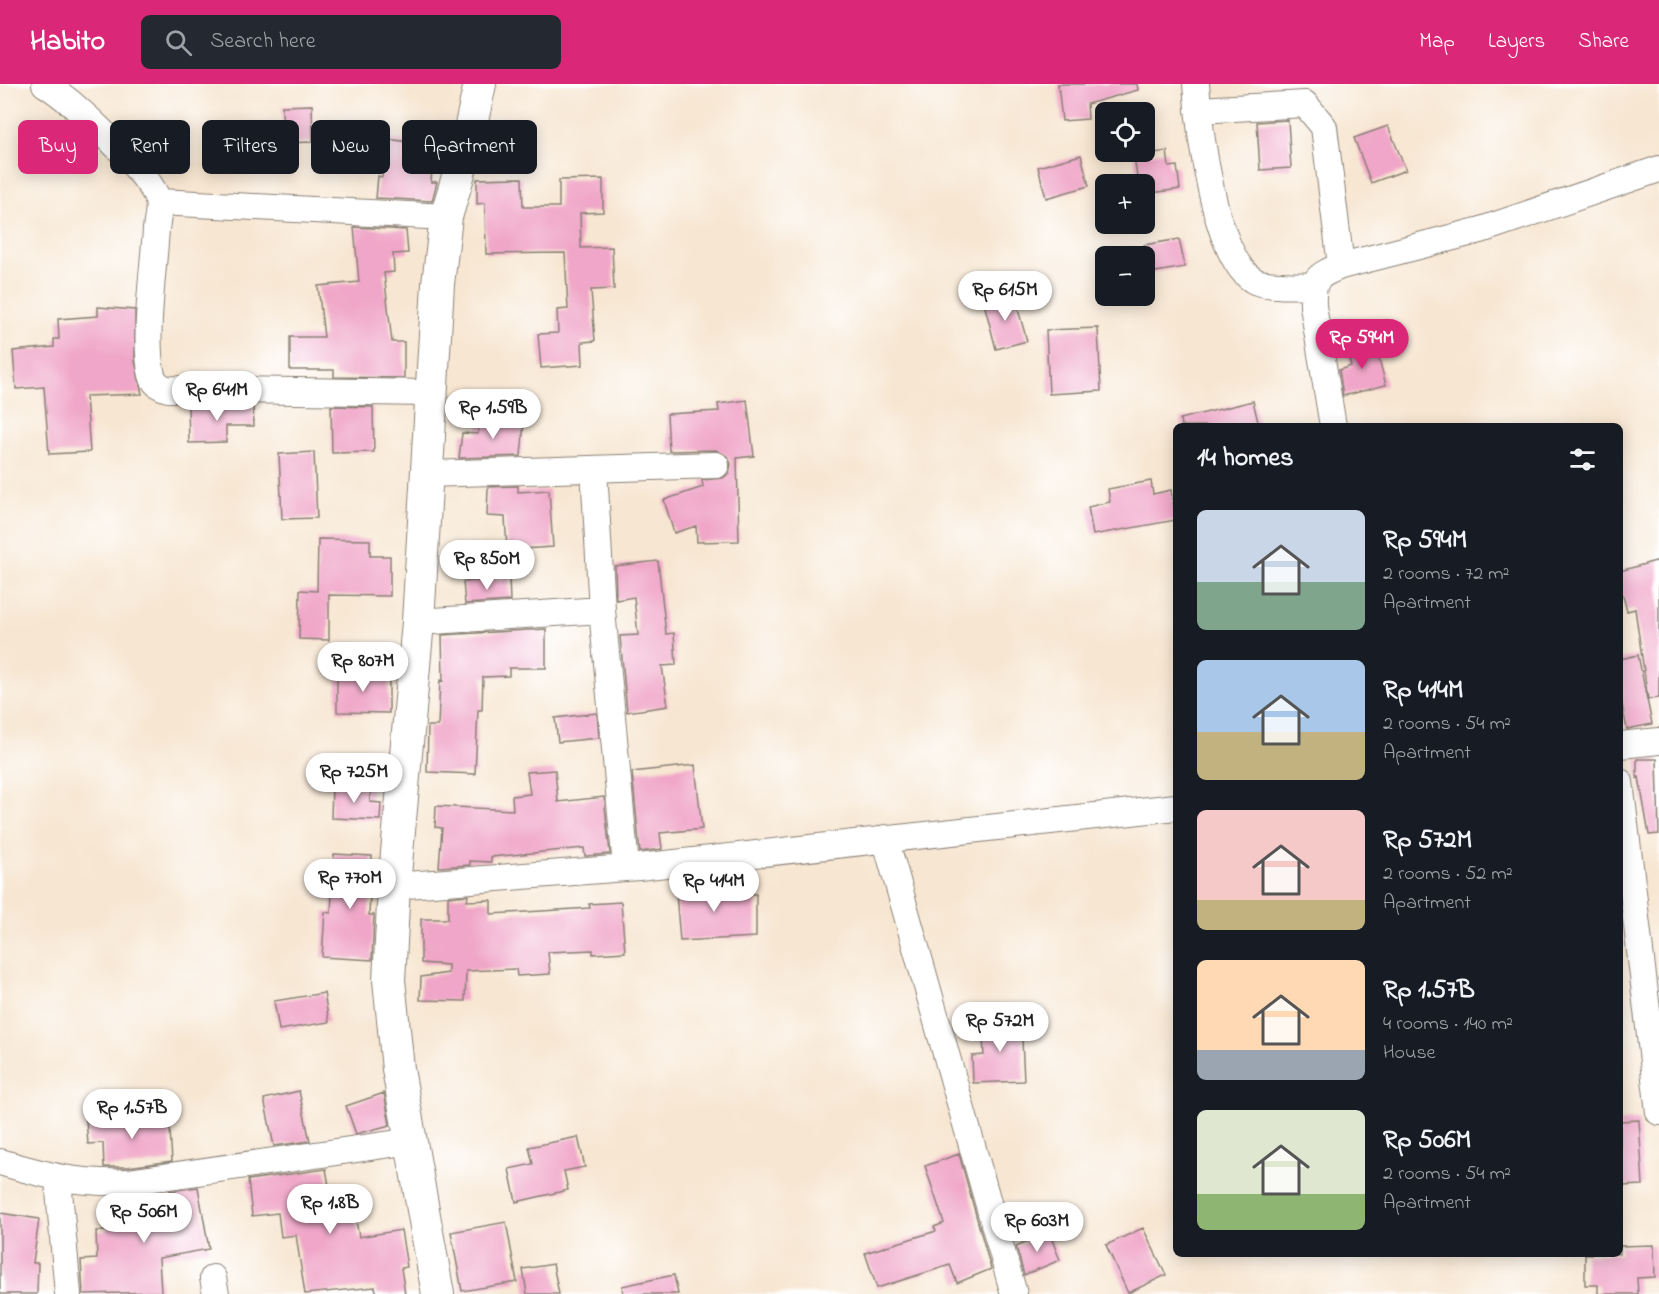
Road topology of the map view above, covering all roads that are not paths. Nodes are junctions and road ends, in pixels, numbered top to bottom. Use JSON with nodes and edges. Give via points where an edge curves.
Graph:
{"nodes":[{"id":1,"x":45,"y":84,"type":"edge"},
{"id":2,"x":480,"y":84,"type":"edge"},
{"id":3,"x":1196,"y":84,"type":"edge"},
{"id":4,"x":1198,"y":110,"type":"junction"},
{"id":5,"x":1659,"y":169,"type":"edge"},
{"id":6,"x":159,"y":202,"type":"junction"},
{"id":7,"x":446,"y":217,"type":"junction"},
{"id":8,"x":1341,"y":266,"type":"junction"},
{"id":9,"x":1312,"y":286,"type":"junction"},
{"id":10,"x":431,"y":393,"type":"junction"},
{"id":11,"x":1332,"y":423,"type":"edge"},
{"id":12,"x":716,"y":465,"type":"dead end"},
{"id":13,"x":594,"y":469,"type":"junction"},
{"id":14,"x":427,"y":474,"type":"junction"},
{"id":15,"x":602,"y":610,"type":"junction"},
{"id":16,"x":418,"y":622,"type":"junction"},
{"id":17,"x":1659,"y":741,"type":"edge"},
{"id":18,"x":1623,"y":745,"type":"edge"},
{"id":19,"x":1173,"y":807,"type":"edge"},
{"id":20,"x":1623,"y":807,"type":"edge"},
{"id":21,"x":885,"y":838,"type":"junction"},
{"id":22,"x":626,"y":867,"type":"junction"},
{"id":23,"x":394,"y":886,"type":"junction"},
{"id":24,"x":1659,"y":1112,"type":"edge"},
{"id":25,"x":412,"y":1141,"type":"junction"},
{"id":26,"x":0,"y":1162,"type":"edge"},
{"id":27,"x":58,"y":1179,"type":"junction"},
{"id":28,"x":68,"y":1294,"type":"edge"},
{"id":29,"x":438,"y":1294,"type":"edge"},
{"id":30,"x":1014,"y":1294,"type":"edge"}],
"edges":[{"from":1,"to":6,"type":"street","via":[[99,130],[143,176]]},
{"from":2,"to":7,"type":"street"},
{"from":3,"to":4,"type":"street"},
{"from":4,"to":8,"type":"street","via":[[1305,104],[1324,127]]},
{"from":4,"to":9,"type":"street","via":[[1207,174],[1228,249],[1242,272],[1255,282]]},
{"from":5,"to":8,"type":"street","via":[[1480,230]]},
{"from":6,"to":7,"type":"street"},
{"from":6,"to":10,"type":"street","via":[[150,342],[152,375],[161,387]]},
{"from":7,"to":10,"type":"street"},
{"from":8,"to":9,"type":"street","via":[[1321,274]]},
{"from":9,"to":11,"type":"street"},
{"from":10,"to":14,"type":"street"},
{"from":12,"to":13,"type":"street"},
{"from":13,"to":14,"type":"street"},
{"from":13,"to":15,"type":"street"},
{"from":14,"to":16,"type":"street"},
{"from":15,"to":16,"type":"street"},
{"from":15,"to":22,"type":"street"},
{"from":16,"to":23,"type":"street"},
{"from":17,"to":18,"type":"street"},
{"from":19,"to":21,"type":"street"},
{"from":20,"to":24,"type":"street"},
{"from":21,"to":22,"type":"street"},
{"from":21,"to":30,"type":"street"},
{"from":22,"to":23,"type":"street"},
{"from":23,"to":25,"type":"street","via":[[389,980],[398,1069]]},
{"from":25,"to":27,"type":"street","via":[[128,1182]]},
{"from":25,"to":29,"type":"street"},
{"from":26,"to":27,"type":"street"},
{"from":27,"to":28,"type":"street"}]}
